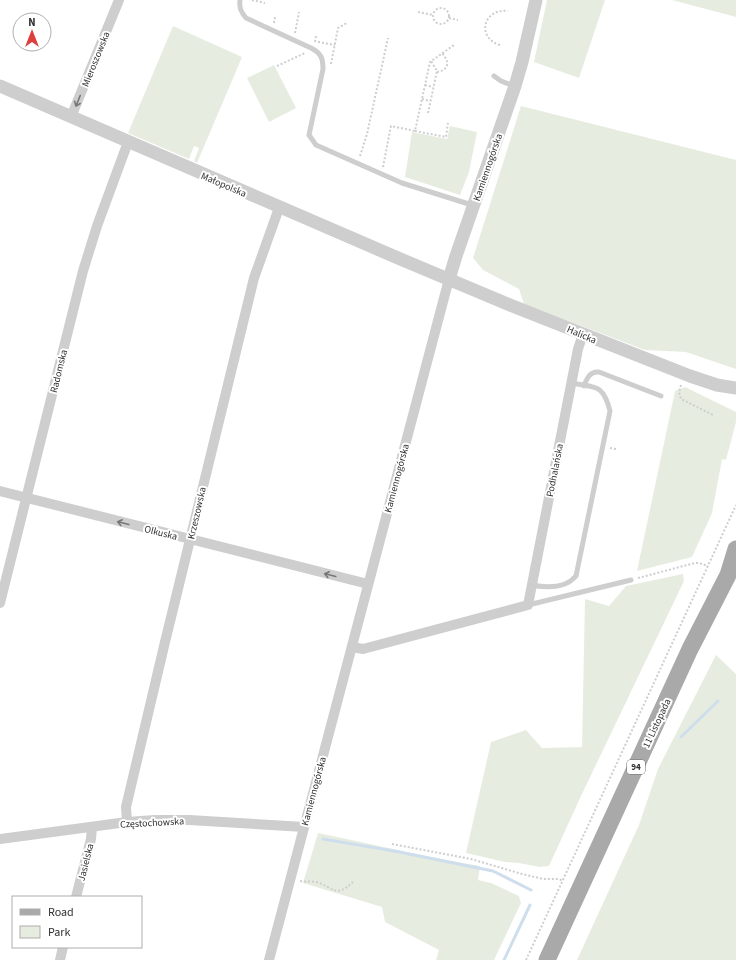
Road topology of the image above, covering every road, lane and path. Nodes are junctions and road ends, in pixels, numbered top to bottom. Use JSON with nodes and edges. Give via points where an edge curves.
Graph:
{"nodes":[{"id":1,"x":120,"y":0,"type":"edge"},
{"id":2,"x":240,"y":0,"type":"edge"},
{"id":3,"x":252,"y":0,"type":"edge"},
{"id":4,"x":536,"y":0,"type":"edge"},
{"id":5,"x":265,"y":3,"type":"dead end"},
{"id":6,"x":508,"y":11,"type":"dead end"},
{"id":7,"x":299,"y":12,"type":"dead end"},
{"id":8,"x":418,"y":12,"type":"dead end"},
{"id":9,"x":433,"y":15,"type":"junction"},
{"id":10,"x":449,"y":18,"type":"junction"},
{"id":11,"x":458,"y":20,"type":"dead end"},
{"id":12,"x":316,"y":36,"type":"dead end"},
{"id":13,"x":388,"y":38,"type":"dead end"},
{"id":14,"x":294,"y":40,"type":"junction"},
{"id":15,"x":315,"y":42,"type":"junction"},
{"id":16,"x":334,"y":45,"type":"dead end"},
{"id":17,"x":454,"y":45,"type":"dead end"},
{"id":18,"x":500,"y":45,"type":"dead end"},
{"id":19,"x":311,"y":48,"type":"junction"},
{"id":20,"x":442,"y":53,"type":"junction"},
{"id":21,"x":431,"y":61,"type":"junction"},
{"id":22,"x":277,"y":66,"type":"dead end"},
{"id":23,"x":436,"y":72,"type":"junction"},
{"id":24,"x":494,"y":76,"type":"dead end"},
{"id":25,"x":425,"y":85,"type":"junction"},
{"id":26,"x":0,"y":86,"type":"edge"},
{"id":27,"x":516,"y":86,"type":"junction"},
{"id":28,"x":433,"y":87,"type":"junction"},
{"id":29,"x":422,"y":99,"type":"junction"},
{"id":30,"x":430,"y":101,"type":"junction"},
{"id":31,"x":428,"y":113,"type":"dead end"},
{"id":32,"x":72,"y":118,"type":"junction"},
{"id":33,"x":448,"y":123,"type":"dead end"},
{"id":34,"x":415,"y":131,"type":"junction"},
{"id":35,"x":128,"y":142,"type":"junction"},
{"id":36,"x":358,"y":163,"type":"junction"},
{"id":37,"x":382,"y":174,"type":"junction"},
{"id":38,"x":473,"y":205,"type":"junction"},
{"id":39,"x":278,"y":208,"type":"junction"},
{"id":40,"x":449,"y":279,"type":"junction"},
{"id":41,"x":583,"y":334,"type":"junction"},
{"id":42,"x":685,"y":375,"type":"junction"},
{"id":43,"x":572,"y":383,"type":"junction"},
{"id":44,"x":716,"y":385,"type":"junction"},
{"id":45,"x":584,"y":386,"type":"junction"},
{"id":46,"x":736,"y":388,"type":"edge"},
{"id":47,"x":660,"y":396,"type":"dead end"},
{"id":48,"x":736,"y":398,"type":"edge"},
{"id":49,"x":713,"y":415,"type":"dead end"},
{"id":50,"x":0,"y":491,"type":"edge"},
{"id":51,"x":26,"y":498,"type":"junction"},
{"id":52,"x":736,"y":505,"type":"edge"},
{"id":53,"x":190,"y":540,"type":"junction"},
{"id":54,"x":736,"y":549,"type":"edge"},
{"id":55,"x":708,"y":566,"type":"junction"},
{"id":56,"x":732,"y":569,"type":"edge"},
{"id":57,"x":631,"y":580,"type":"joint"},
{"id":58,"x":368,"y":584,"type":"junction"},
{"id":59,"x":532,"y":585,"type":"junction"},
{"id":60,"x":0,"y":603,"type":"edge"},
{"id":61,"x":528,"y":606,"type":"junction"},
{"id":62,"x":352,"y":647,"type":"junction"},
{"id":63,"x":127,"y":822,"type":"junction"},
{"id":64,"x":304,"y":827,"type":"junction"},
{"id":65,"x":92,"y":828,"type":"junction"},
{"id":66,"x":0,"y":839,"type":"edge"},
{"id":67,"x":392,"y":844,"type":"dead end"},
{"id":68,"x":300,"y":880,"type":"dead end"},
{"id":69,"x":563,"y":881,"type":"junction"},
{"id":70,"x":353,"y":882,"type":"dead end"},
{"id":71,"x":76,"y":896,"type":"edge"},
{"id":72,"x":63,"y":948,"type":"edge"},
{"id":73,"x":60,"y":960,"type":"edge"},
{"id":74,"x":269,"y":960,"type":"edge"},
{"id":75,"x":526,"y":960,"type":"edge"},
{"id":76,"x":547,"y":960,"type":"edge"}],
"edges":[{"from":1,"to":32,"type":"street","name":"Mieroszowska","one_way":true},
{"from":2,"to":14,"type":"lane","via":[[240,8],[246,18]]},
{"from":3,"to":5,"type":"path"},
{"from":4,"to":27,"type":"street","name":"Kamiennogórska"},
{"from":6,"to":18,"type":"path","via":[[493,13],[486,25],[487,37]]},
{"from":7,"to":14,"type":"path"},
{"from":8,"to":9,"type":"path"},
{"from":9,"to":10,"type":"path","via":[[435,21],[441,24]]},
{"from":9,"to":10,"type":"path","via":[[437,9],[443,8],[448,12]]},
{"from":10,"to":11,"type":"path"},
{"from":12,"to":15,"type":"path"},
{"from":13,"to":36,"type":"path"},
{"from":14,"to":19,"type":"lane"},
{"from":15,"to":16,"type":"path"},
{"from":15,"to":19,"type":"path"},
{"from":17,"to":20,"type":"path"},
{"from":19,"to":22,"type":"path"},
{"from":19,"to":36,"type":"lane","via":[[320,54],[323,69],[310,135],[316,145]]},
{"from":20,"to":21,"type":"path"},
{"from":20,"to":23,"type":"path","via":[[448,61],[447,66],[444,70]]},
{"from":21,"to":23,"type":"path"},
{"from":21,"to":25,"type":"path"},
{"from":23,"to":28,"type":"path"},
{"from":24,"to":27,"type":"lane"},
{"from":25,"to":28,"type":"path"},
{"from":25,"to":29,"type":"path"},
{"from":26,"to":32,"type":"street","name":"Małopolska"},
{"from":27,"to":38,"type":"street","name":"Kamiennogórska"},
{"from":28,"to":30,"type":"path"},
{"from":29,"to":30,"type":"path"},
{"from":29,"to":34,"type":"path"},
{"from":30,"to":31,"type":"path"},
{"from":32,"to":35,"type":"street","name":"Małopolska"},
{"from":33,"to":34,"type":"path","via":[[446,137]]},
{"from":34,"to":37,"type":"path","via":[[391,126]]},
{"from":35,"to":39,"type":"street","name":"Małopolska"},
{"from":35,"to":51,"type":"street","name":"Radomska","via":[[83,272]]},
{"from":36,"to":37,"type":"lane"},
{"from":37,"to":38,"type":"lane","via":[[402,183]]},
{"from":38,"to":40,"type":"street","name":"Kamiennogórska"},
{"from":39,"to":40,"type":"street","name":"Małopolska"},
{"from":39,"to":53,"type":"street","name":"Krzeszowska","via":[[254,278]]},
{"from":40,"to":41,"type":"street","name":"Halicka"},
{"from":40,"to":58,"type":"street","name":"Kamiennogórska"},
{"from":41,"to":42,"type":"street","name":"Halicka"},
{"from":41,"to":43,"type":"street","name":"Podhalańska"},
{"from":42,"to":44,"type":"street","name":"Halicka"},
{"from":42,"to":49,"type":"path","via":[[679,392],[681,399]]},
{"from":43,"to":45,"type":"lane"},
{"from":43,"to":59,"type":"street","name":"Podhalańska"},
{"from":44,"to":46,"type":"street","name":"Halicka"},
{"from":44,"to":48,"type":"street","name":"Halicka"},
{"from":45,"to":47,"type":"lane","via":[[594,371]]},
{"from":45,"to":59,"type":"lane","via":[[593,386],[602,392],[610,411],[576,576],[566,584],[548,588]]},
{"from":50,"to":51,"type":"street","name":"Olkuska"},
{"from":53,"to":51,"type":"street","name":"Olkuska","one_way":true},
{"from":51,"to":60,"type":"street","name":"Radomska"},
{"from":52,"to":55,"type":"path"},
{"from":58,"to":53,"type":"street","name":"Olkuska","one_way":true},
{"from":53,"to":63,"type":"street","name":"Krzeszowska","via":[[126,807]]},
{"from":54,"to":56,"type":"main road","name":"11 Listopada","number":"94"},
{"from":55,"to":57,"type":"path","via":[[695,563]]},
{"from":55,"to":69,"type":"path"},
{"from":56,"to":76,"type":"main road","name":"11 Listopada","number":"94","via":[[690,649]]},
{"from":57,"to":61,"type":"lane"},
{"from":58,"to":62,"type":"street","name":"Kamiennogórska"},
{"from":59,"to":61,"type":"street","name":"Podhalańska"},
{"from":61,"to":62,"type":"street","via":[[363,649]]},
{"from":62,"to":64,"type":"street","name":"Kamiennogórska"},
{"from":63,"to":64,"type":"street","name":"Częstochowska","via":[[189,820]]},
{"from":63,"to":65,"type":"street","name":"Częstochowska"},
{"from":64,"to":74,"type":"street","name":"Kamiennogórska"},
{"from":65,"to":66,"type":"street","name":"Częstochowska"},
{"from":65,"to":71,"type":"street","name":"Jasielska"},
{"from":67,"to":69,"type":"path","via":[[471,860],[543,879]]},
{"from":68,"to":70,"type":"path","via":[[316,882],[337,891],[345,889]]},
{"from":69,"to":75,"type":"path"},
{"from":72,"to":73,"type":"street"}]}
